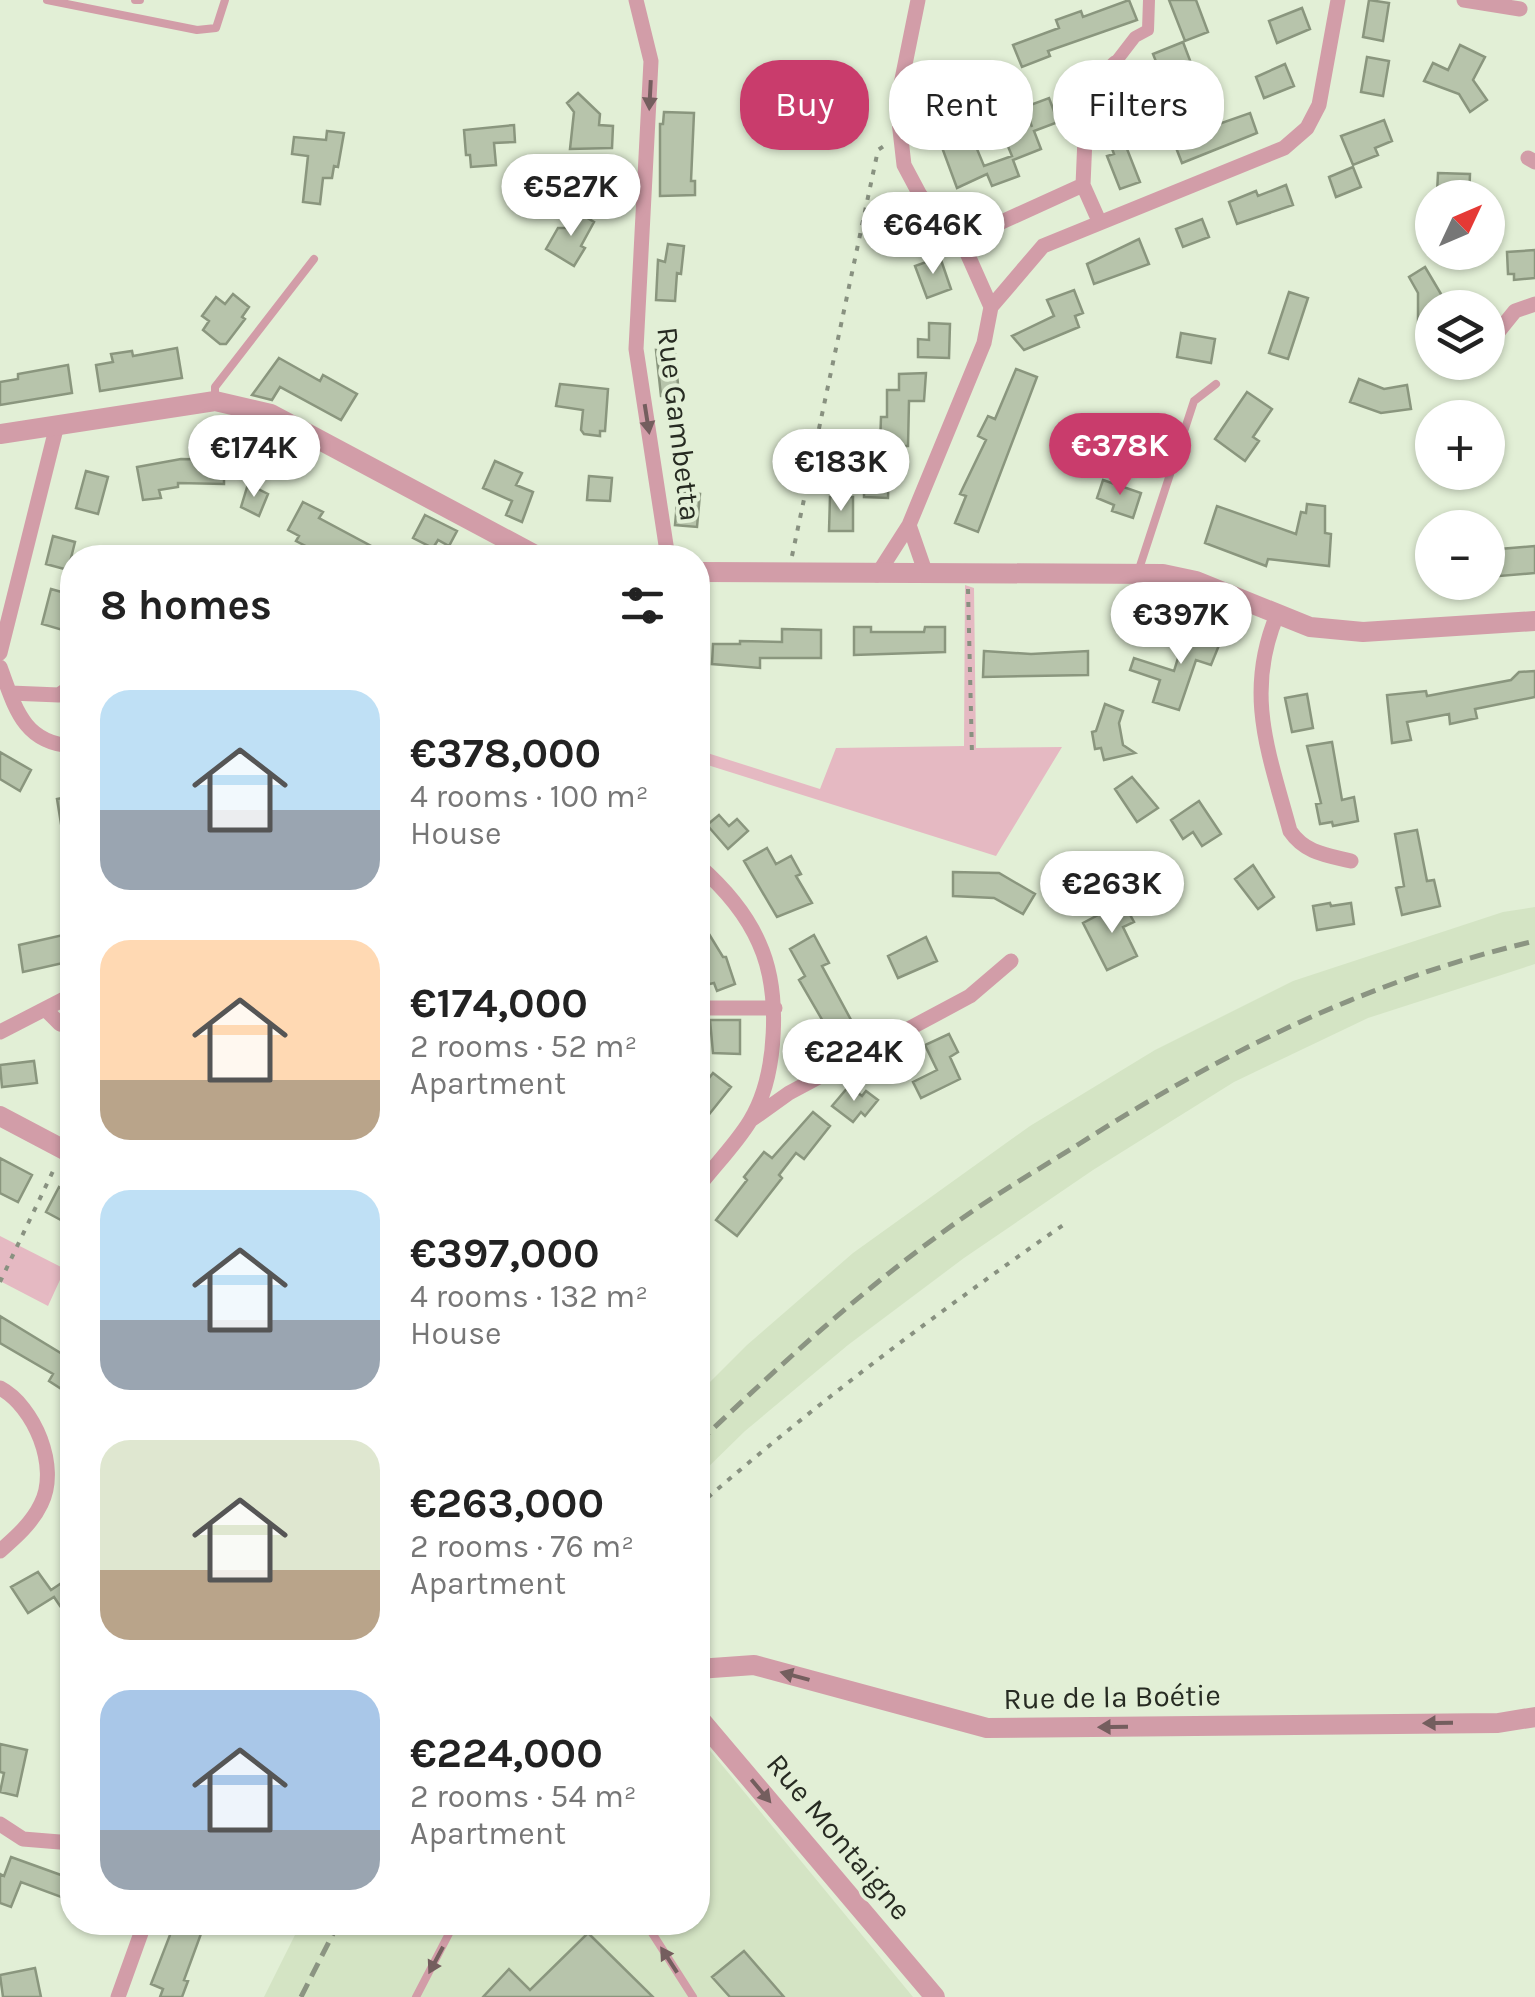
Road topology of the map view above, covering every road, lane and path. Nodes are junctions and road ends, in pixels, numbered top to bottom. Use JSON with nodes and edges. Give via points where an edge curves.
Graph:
{"nodes":[{"id":1,"x":47,"y":0,"type":"edge"},
{"id":2,"x":226,"y":0,"type":"edge"},
{"id":3,"x":636,"y":0,"type":"edge"},
{"id":4,"x":918,"y":0,"type":"edge"},
{"id":5,"x":1149,"y":0,"type":"edge"},
{"id":6,"x":1338,"y":0,"type":"edge"},
{"id":7,"x":1464,"y":0,"type":"edge"},
{"id":8,"x":1520,"y":10,"type":"dead end"},
{"id":9,"x":906,"y":60,"type":"edge"},
{"id":10,"x":1117,"y":60,"type":"edge"},
{"id":11,"x":889,"y":142,"type":"edge"},
{"id":12,"x":901,"y":150,"type":"edge"},
{"id":13,"x":1085,"y":150,"type":"edge"},
{"id":14,"x":1083,"y":186,"type":"junction"},
{"id":15,"x":1099,"y":221,"type":"junction"},
{"id":16,"x":963,"y":244,"type":"junction"},
{"id":17,"x":314,"y":259,"type":"dead end"},
{"id":18,"x":1535,"y":304,"type":"edge"},
{"id":19,"x":991,"y":308,"type":"junction"},
{"id":20,"x":1505,"y":323,"type":"edge"},
{"id":21,"x":1216,"y":384,"type":"dead end"},
{"id":22,"x":215,"y":402,"type":"junction"},
{"id":23,"x":57,"y":425,"type":"junction"},
{"id":24,"x":0,"y":434,"type":"edge"},
{"id":25,"x":909,"y":525,"type":"junction"},
{"id":26,"x":517,"y":545,"type":"edge"},
{"id":27,"x":666,"y":545,"type":"edge"},
{"id":28,"x":710,"y":572,"type":"edge"},
{"id":29,"x":788,"y":574,"type":"junction"},
{"id":30,"x":876,"y":574,"type":"junction"},
{"id":31,"x":926,"y":574,"type":"junction"},
{"id":32,"x":968,"y":574,"type":"junction"},
{"id":33,"x":1137,"y":574,"type":"junction"},
{"id":34,"x":1277,"y":614,"type":"junction"},
{"id":35,"x":1535,"y":621,"type":"edge"},
{"id":36,"x":0,"y":653,"type":"edge"},
{"id":37,"x":0,"y":667,"type":"edge"},
{"id":38,"x":10,"y":693,"type":"junction"},
{"id":39,"x":60,"y":694,"type":"edge"},
{"id":40,"x":60,"y":745,"type":"edge"},
{"id":41,"x":972,"y":755,"type":"dead end"},
{"id":42,"x":1351,"y":861,"type":"dead end"},
{"id":43,"x":710,"y":876,"type":"edge"},
{"id":44,"x":1011,"y":961,"type":"dead end"},
{"id":45,"x":60,"y":1001,"type":"edge"},
{"id":46,"x":710,"y":1008,"type":"edge"},
{"id":47,"x":775,"y":1008,"type":"junction"},
{"id":48,"x":46,"y":1009,"type":"junction"},
{"id":49,"x":60,"y":1024,"type":"edge"},
{"id":50,"x":0,"y":1032,"type":"edge"},
{"id":51,"x":0,"y":1116,"type":"edge"},
{"id":52,"x":752,"y":1120,"type":"junction"},
{"id":53,"x":60,"y":1148,"type":"edge"},
{"id":54,"x":60,"y":1167,"type":"edge"},
{"id":55,"x":710,"y":1171,"type":"edge"},
{"id":56,"x":1066,"y":1223,"type":"dead end"},
{"id":57,"x":2,"y":1275,"type":"edge"},
{"id":58,"x":0,"y":1282,"type":"edge"},
{"id":59,"x":0,"y":1388,"type":"edge"},
{"id":60,"x":710,"y":1495,"type":"edge"},
{"id":61,"x":0,"y":1551,"type":"edge"},
{"id":62,"x":710,"y":1668,"type":"edge"},
{"id":63,"x":1535,"y":1716,"type":"edge"},
{"id":64,"x":710,"y":1730,"type":"edge"},
{"id":65,"x":0,"y":1824,"type":"edge"},
{"id":66,"x":60,"y":1843,"type":"edge"},
{"id":67,"x":140,"y":1935,"type":"edge"},
{"id":68,"x":448,"y":1935,"type":"edge"},
{"id":69,"x":653,"y":1935,"type":"edge"},
{"id":70,"x":118,"y":1997,"type":"edge"},
{"id":71,"x":416,"y":1997,"type":"edge"},
{"id":72,"x":692,"y":1997,"type":"edge"},
{"id":73,"x":935,"y":1997,"type":"edge"}],
"edges":[{"from":1,"to":2,"type":"lane","via":[[197,30],[216,28]]},
{"from":3,"to":27,"type":"street","name":"Rue Gambetta","one_way":true,"via":[[652,61],[636,349]]},
{"from":4,"to":9,"type":"street"},
{"from":5,"to":10,"type":"street","via":[[1148,30]]},
{"from":6,"to":15,"type":"street","via":[[1319,105],[1307,128],[1284,148]]},
{"from":7,"to":8,"type":"street"},
{"from":11,"to":29,"type":"path","via":[[878,150]]},
{"from":12,"to":16,"type":"street","via":[[920,196]]},
{"from":13,"to":14,"type":"street"},
{"from":14,"to":15,"type":"street"},
{"from":14,"to":16,"type":"street"},
{"from":15,"to":19,"type":"street","via":[[1043,246]]},
{"from":16,"to":19,"type":"street"},
{"from":17,"to":22,"type":"lane","via":[[215,387]]},
{"from":18,"to":20,"type":"street"},
{"from":19,"to":25,"type":"street","via":[[984,344]]},
{"from":21,"to":33,"type":"lane","via":[[1194,401]]},
{"from":22,"to":23,"type":"street"},
{"from":22,"to":26,"type":"street","via":[[271,414]]},
{"from":23,"to":24,"type":"street"},
{"from":23,"to":36,"type":"street"},
{"from":25,"to":30,"type":"street"},
{"from":25,"to":31,"type":"street"},
{"from":28,"to":29,"type":"street"},
{"from":29,"to":30,"type":"street"},
{"from":30,"to":31,"type":"street"},
{"from":31,"to":32,"type":"street"},
{"from":32,"to":33,"type":"street"},
{"from":32,"to":41,"type":"path"},
{"from":33,"to":34,"type":"street","via":[[1196,582]]},
{"from":34,"to":35,"type":"street","via":[[1310,627],[1363,632]]},
{"from":34,"to":42,"type":"street","via":[[1258,693],[1290,832],[1311,852]]},
{"from":37,"to":38,"type":"street"},
{"from":38,"to":39,"type":"street"},
{"from":38,"to":40,"type":"street","via":[[27,726]]},
{"from":43,"to":47,"type":"street","via":[[760,943]]},
{"from":44,"to":52,"type":"street","via":[[970,996]]},
{"from":45,"to":48,"type":"street"},
{"from":46,"to":47,"type":"street"},
{"from":47,"to":52,"type":"street","via":[[769,1068]]},
{"from":48,"to":49,"type":"street"},
{"from":48,"to":50,"type":"street"},
{"from":51,"to":53,"type":"street"},
{"from":52,"to":55,"type":"street"},
{"from":54,"to":57,"type":"path"},
{"from":56,"to":60,"type":"path","via":[[849,1380]]},
{"from":57,"to":58,"type":"path"},
{"from":59,"to":61,"type":"street","via":[[40,1432],[46,1469],[43,1501]]},
{"from":63,"to":62,"type":"street","name":"Rue de la Boétie","one_way":true,"via":[[1498,1723],[987,1728],[754,1665]]},
{"from":64,"to":73,"type":"street","name":"Rue Montaigne","one_way":true},
{"from":65,"to":66,"type":"street","via":[[22,1839]]},
{"from":67,"to":70,"type":"street"},
{"from":68,"to":71,"type":"lane","one_way":true},
{"from":72,"to":69,"type":"lane","one_way":true}]}
